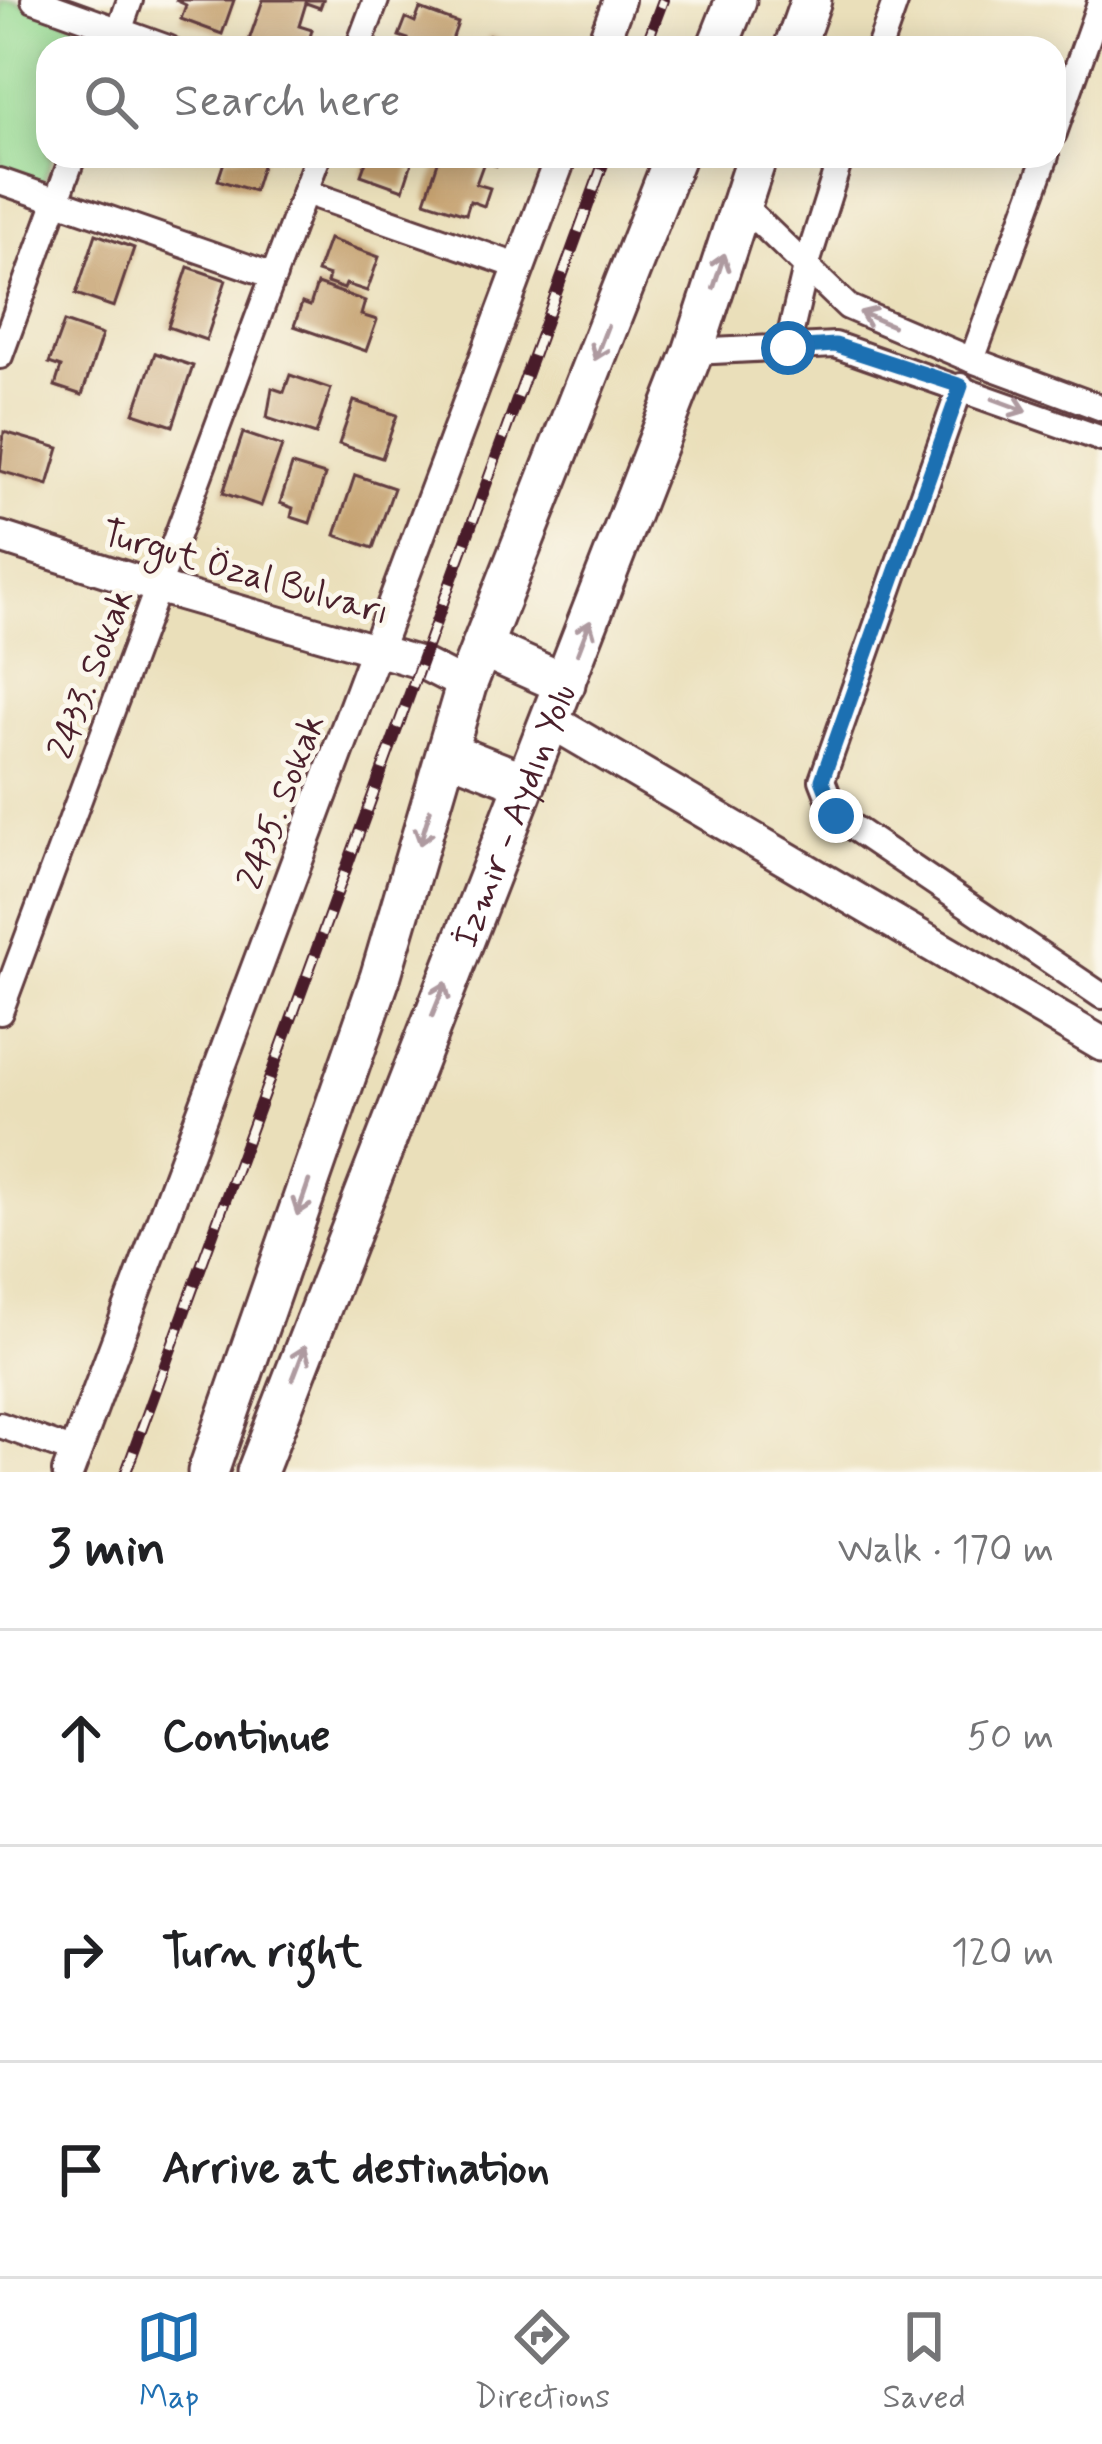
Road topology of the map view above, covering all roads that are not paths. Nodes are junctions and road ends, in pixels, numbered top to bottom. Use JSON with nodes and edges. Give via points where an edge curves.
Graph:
{"nodes":[{"id":1,"x":34,"y":0,"type":"edge"},
{"id":2,"x":130,"y":0,"type":"edge"},
{"id":3,"x":376,"y":0,"type":"edge"},
{"id":4,"x":619,"y":0,"type":"edge"},
{"id":5,"x":736,"y":0,"type":"edge"},
{"id":6,"x":811,"y":0,"type":"edge"},
{"id":7,"x":896,"y":0,"type":"edge"},
{"id":8,"x":1101,"y":0,"type":"edge"},
{"id":9,"x":110,"y":36,"type":"edge"},
{"id":10,"x":117,"y":36,"type":"edge"},
{"id":11,"x":362,"y":36,"type":"edge"},
{"id":12,"x":606,"y":36,"type":"edge"},
{"id":13,"x":722,"y":36,"type":"edge"},
{"id":14,"x":798,"y":36,"type":"edge"},
{"id":15,"x":883,"y":36,"type":"edge"},
{"id":16,"x":1066,"y":99,"type":"edge"},
{"id":17,"x":69,"y":168,"type":"edge"},
{"id":18,"x":314,"y":168,"type":"edge"},
{"id":19,"x":557,"y":168,"type":"edge"},
{"id":20,"x":670,"y":168,"type":"edge"},
{"id":21,"x":754,"y":168,"type":"edge"},
{"id":22,"x":837,"y":168,"type":"edge"},
{"id":23,"x":1042,"y":168,"type":"edge"},
{"id":24,"x":0,"y":181,"type":"edge"},
{"id":25,"x":305,"y":192,"type":"junction"},
{"id":26,"x":57,"y":201,"type":"junction"},
{"id":27,"x":741,"y":204,"type":"junction"},
{"id":28,"x":520,"y":267,"type":"junction"},
{"id":29,"x":806,"y":267,"type":"junction"},
{"id":30,"x":274,"y":276,"type":"junction"},
{"id":31,"x":788,"y":348,"type":"junction"},
{"id":32,"x":693,"y":352,"type":"junction"},
{"id":33,"x":0,"y":356,"type":"edge"},
{"id":34,"x":972,"y":360,"type":"junction"},
{"id":35,"x":961,"y":386,"type":"junction"},
{"id":36,"x":1102,"y":408,"type":"edge"},
{"id":37,"x":1102,"y":439,"type":"edge"},
{"id":38,"x":0,"y":537,"type":"edge"},
{"id":39,"x":160,"y":588,"type":"junction"},
{"id":40,"x":482,"y":647,"type":"junction"},
{"id":41,"x":377,"y":650,"type":"junction"},
{"id":42,"x":466,"y":686,"type":"junction"},
{"id":43,"x":558,"y":703,"type":"junction"},
{"id":44,"x":447,"y":752,"type":"junction"},
{"id":45,"x":526,"y":783,"type":"junction"},
{"id":46,"x":1102,"y":996,"type":"edge"},
{"id":47,"x":0,"y":1012,"type":"edge"},
{"id":48,"x":1102,"y":1044,"type":"edge"},
{"id":49,"x":0,"y":1425,"type":"edge"},
{"id":50,"x":72,"y":1462,"type":"edge"},
{"id":51,"x":208,"y":1472,"type":"edge"},
{"id":52,"x":257,"y":1472,"type":"edge"}],
"edges":[{"from":1,"to":9,"type":"street"},
{"from":2,"to":10,"type":"street"},
{"from":3,"to":11,"type":"street"},
{"from":4,"to":12,"type":"street"},
{"from":5,"to":13,"type":"highway"},
{"from":6,"to":14,"type":"highway"},
{"from":7,"to":15,"type":"street"},
{"from":8,"to":16,"type":"street"},
{"from":17,"to":26,"type":"street"},
{"from":18,"to":25,"type":"street","name":"2433. Sokak"},
{"from":19,"to":28,"type":"street","name":"2435. Sokak"},
{"from":20,"to":40,"type":"highway","name":"İzmir - Aydın Yolu","one_way":true},
{"from":21,"to":27,"type":"highway","name":"İzmir - Aydın Yolu"},
{"from":22,"to":29,"type":"street"},
{"from":23,"to":34,"type":"street"},
{"from":24,"to":26,"type":"street"},
{"from":25,"to":28,"type":"street"},
{"from":25,"to":30,"type":"street","name":"2433. Sokak"},
{"from":26,"to":30,"type":"street"},
{"from":26,"to":33,"type":"street"},
{"from":27,"to":29,"type":"street"},
{"from":32,"to":27,"type":"highway","name":"İzmir - Aydın Yolu","one_way":true},
{"from":28,"to":41,"type":"street","name":"2435. Sokak"},
{"from":29,"to":31,"type":"street"},
{"from":34,"to":29,"type":"street","one_way":true,"via":[[848,307]]},
{"from":30,"to":39,"type":"street","name":"2433. Sokak"},
{"from":31,"to":32,"type":"street"},
{"from":31,"to":35,"type":"street","via":[[835,345]]},
{"from":43,"to":32,"type":"highway","name":"İzmir - Aydın Yolu","one_way":true},
{"from":34,"to":36,"type":"street"},
{"from":35,"to":37,"type":"street","one_way":true},
{"from":35,"to":46,"type":"street","via":[[822,780],[836,816]]},
{"from":38,"to":39,"type":"street","name":"Turgut Özal Bulvarı"},
{"from":39,"to":41,"type":"street","name":"Turgut Özal Bulvarı"},
{"from":39,"to":47,"type":"street","name":"2433. Sokak"},
{"from":40,"to":42,"type":"highway","name":"İzmir - Aydın Yolu"},
{"from":40,"to":43,"type":"highway"},
{"from":41,"to":42,"type":"street","name":"Turgut Özal Bulvarı"},
{"from":41,"to":50,"type":"street","name":"2435. Sokak"},
{"from":42,"to":44,"type":"highway","name":"İzmir - Aydın Yolu"},
{"from":43,"to":45,"type":"highway","name":"İzmir - Aydın Yolu"},
{"from":43,"to":48,"type":"main road"},
{"from":44,"to":45,"type":"highway"},
{"from":44,"to":51,"type":"highway","name":"İzmir - Aydın Yolu","one_way":true,"via":[[380,978]]},
{"from":52,"to":45,"type":"highway","name":"İzmir - Aydın Yolu","one_way":true},
{"from":49,"to":50,"type":"street"}]}
